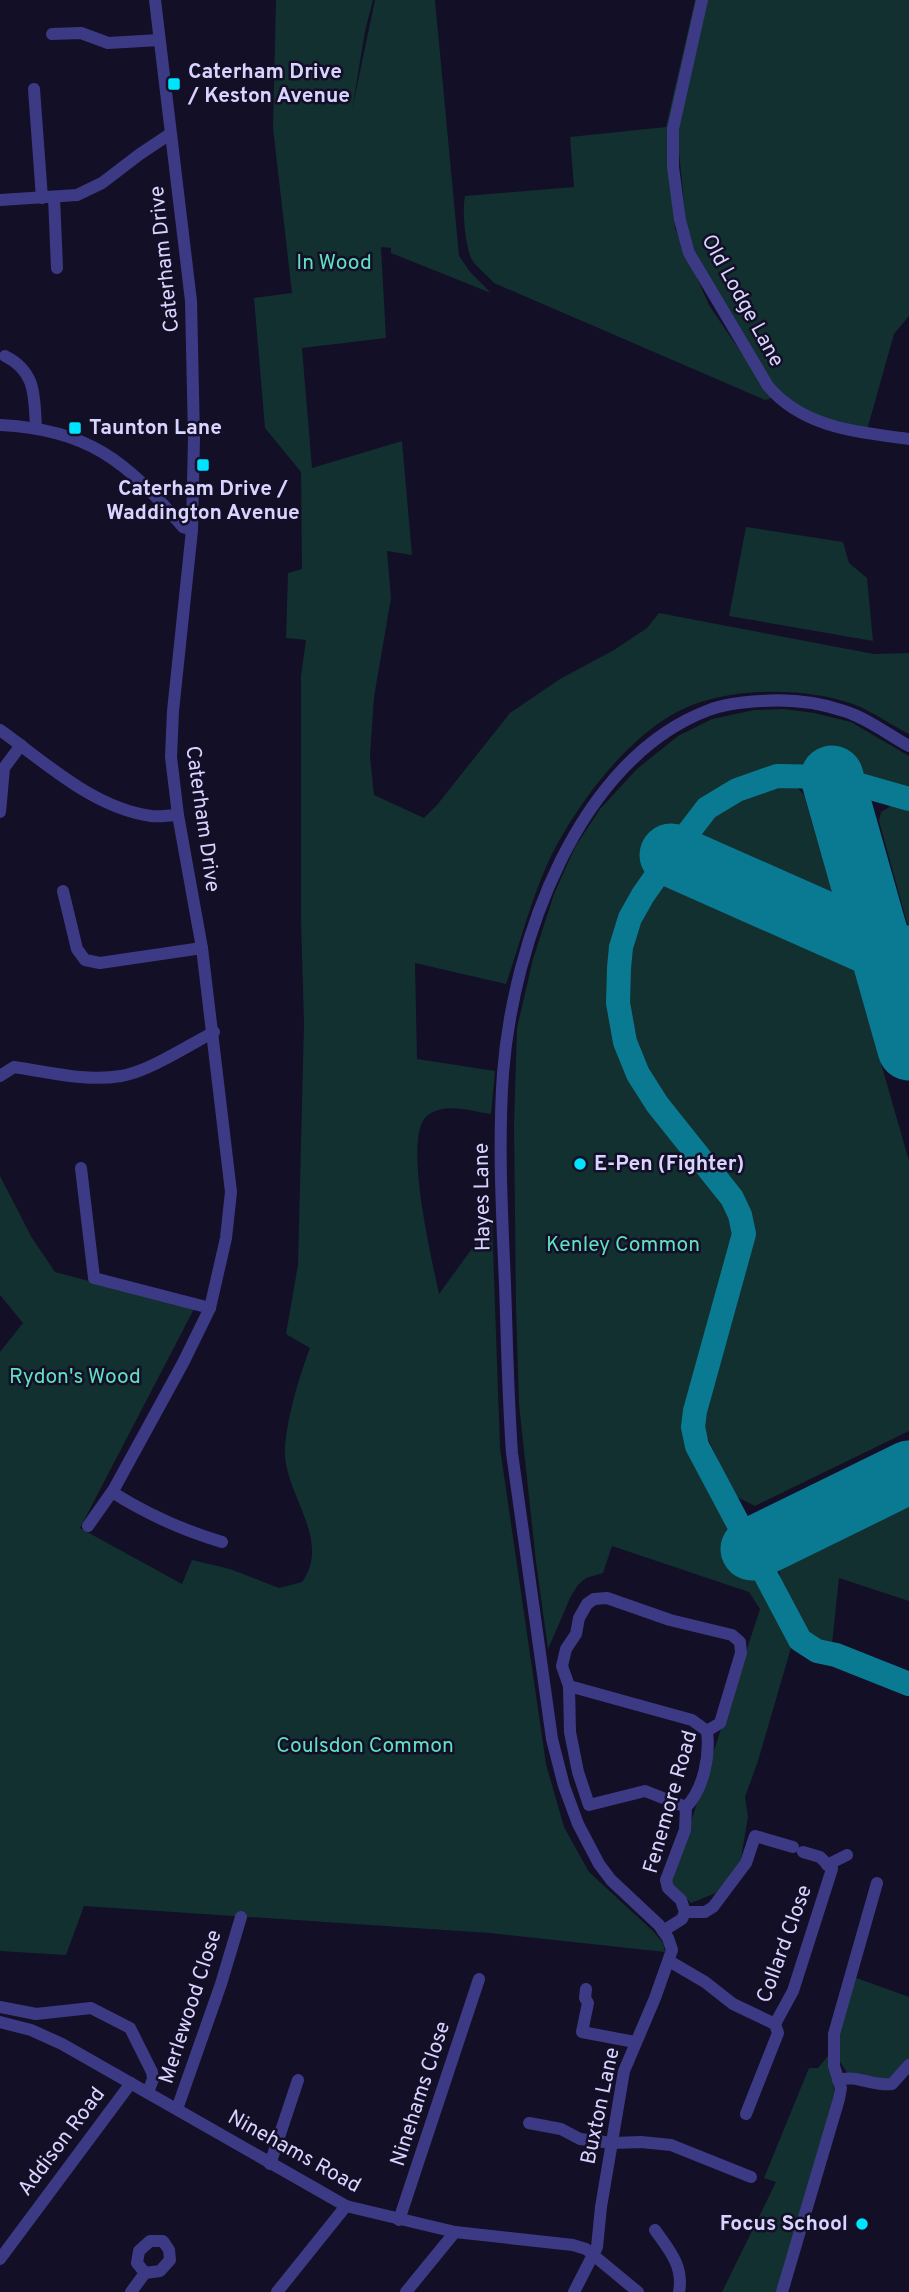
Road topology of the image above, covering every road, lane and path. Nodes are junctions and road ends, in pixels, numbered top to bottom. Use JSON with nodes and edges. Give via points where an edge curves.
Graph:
{"nodes":[{"id":1,"x":155,"y":0,"type":"edge"},
{"id":2,"x":702,"y":0,"type":"edge"},
{"id":3,"x":52,"y":34,"type":"dead end"},
{"id":4,"x":159,"y":40,"type":"junction"},
{"id":5,"x":34,"y":89,"type":"dead end"},
{"id":6,"x":170,"y":134,"type":"junction"},
{"id":7,"x":48,"y":197,"type":"junction"},
{"id":8,"x":0,"y":200,"type":"edge"},
{"id":9,"x":57,"y":268,"type":"dead end"},
{"id":10,"x":5,"y":356,"type":"dead end"},
{"id":11,"x":0,"y":425,"type":"edge"},
{"id":12,"x":36,"y":428,"type":"junction"},
{"id":13,"x":909,"y":439,"type":"edge"},
{"id":14,"x":192,"y":530,"type":"junction"},
{"id":15,"x":0,"y":730,"type":"edge"},
{"id":16,"x":21,"y":745,"type":"junction"},
{"id":17,"x":909,"y":746,"type":"edge"},
{"id":18,"x":0,"y":812,"type":"edge"},
{"id":19,"x":178,"y":815,"type":"junction"},
{"id":20,"x":63,"y":891,"type":"dead end"},
{"id":21,"x":202,"y":948,"type":"junction"},
{"id":22,"x":214,"y":1032,"type":"junction"},
{"id":23,"x":0,"y":1076,"type":"edge"},
{"id":24,"x":81,"y":1168,"type":"dead end"},
{"id":25,"x":210,"y":1308,"type":"junction"},
{"id":26,"x":113,"y":1492,"type":"junction"},
{"id":27,"x":88,"y":1526,"type":"dead end"},
{"id":28,"x":222,"y":1542,"type":"dead end"},
{"id":29,"x":569,"y":1686,"type":"junction"},
{"id":30,"x":707,"y":1731,"type":"junction"},
{"id":31,"x":686,"y":1807,"type":"junction"},
{"id":32,"x":847,"y":1855,"type":"dead end"},
{"id":33,"x":827,"y":1865,"type":"junction"},
{"id":34,"x":877,"y":1883,"type":"dead end"},
{"id":35,"x":685,"y":1912,"type":"junction"},
{"id":36,"x":241,"y":1917,"type":"dead end"},
{"id":37,"x":663,"y":1931,"type":"junction"},
{"id":38,"x":669,"y":1961,"type":"junction"},
{"id":39,"x":478,"y":1979,"type":"dead end"},
{"id":40,"x":586,"y":1989,"type":"dead end"},
{"id":41,"x":0,"y":2007,"type":"edge"},
{"id":42,"x":0,"y":2022,"type":"edge"},
{"id":43,"x":775,"y":2024,"type":"junction"},
{"id":44,"x":635,"y":2042,"type":"junction"},
{"id":45,"x":909,"y":2065,"type":"edge"},
{"id":46,"x":298,"y":2080,"type":"dead end"},
{"id":47,"x":838,"y":2080,"type":"junction"},
{"id":48,"x":131,"y":2083,"type":"junction"},
{"id":49,"x":148,"y":2092,"type":"junction"},
{"id":50,"x":177,"y":2109,"type":"junction"},
{"id":51,"x":746,"y":2114,"type":"dead end"},
{"id":52,"x":529,"y":2123,"type":"dead end"},
{"id":53,"x":612,"y":2143,"type":"junction"},
{"id":54,"x":270,"y":2164,"type":"junction"},
{"id":55,"x":751,"y":2177,"type":"dead end"},
{"id":56,"x":346,"y":2206,"type":"junction"},
{"id":57,"x":399,"y":2220,"type":"junction"},
{"id":58,"x":655,"y":2230,"type":"dead end"},
{"id":59,"x":456,"y":2232,"type":"junction"},
{"id":60,"x":593,"y":2257,"type":"junction"},
{"id":61,"x":0,"y":2259,"type":"edge"},
{"id":62,"x":145,"y":2273,"type":"dead end"},
{"id":63,"x":131,"y":2292,"type":"edge"},
{"id":64,"x":277,"y":2292,"type":"edge"},
{"id":65,"x":406,"y":2292,"type":"edge"},
{"id":66,"x":574,"y":2292,"type":"edge"},
{"id":67,"x":638,"y":2292,"type":"edge"},
{"id":68,"x":679,"y":2292,"type":"edge"},
{"id":69,"x":782,"y":2292,"type":"edge"}],
"edges":[{"from":1,"to":4,"type":"street","name":"Caterham Drive"},
{"from":2,"to":13,"type":"street","name":"Old Lodge Lane","via":[[673,129],[673,167],[689,253],[768,386],[783,403],[817,421]]},
{"from":3,"to":4,"type":"street","via":[[81,33],[108,43]]},
{"from":4,"to":6,"type":"street","name":"Caterham Drive"},
{"from":5,"to":7,"type":"street"},
{"from":6,"to":7,"type":"street","via":[[102,183],[77,195]]},
{"from":6,"to":14,"type":"street","name":"Caterham Drive","via":[[191,301]]},
{"from":7,"to":8,"type":"street"},
{"from":7,"to":9,"type":"street"},
{"from":10,"to":12,"type":"street","via":[[26,371],[34,391]]},
{"from":11,"to":12,"type":"street"},
{"from":12,"to":14,"type":"street","via":[[74,438],[116,460]]},
{"from":14,"to":19,"type":"street","name":"Caterham Drive","via":[[173,711]]},
{"from":15,"to":16,"type":"street"},
{"from":16,"to":18,"type":"street","via":[[4,768]]},
{"from":16,"to":19,"type":"street","via":[[88,793],[126,810]]},
{"from":17,"to":37,"type":"street","name":"Hayes Lane","via":[[847,711],[801,702],[744,702],[710,709],[677,726],[620,772],[589,812],[549,886],[515,993],[503,1072],[501,1131],[509,1406],[552,1739],[569,1800],[594,1855],[611,1880]]},
{"from":19,"to":21,"type":"street","name":"Caterham Drive"},
{"from":20,"to":21,"type":"street","via":[[77,949],[85,960],[100,963]]},
{"from":21,"to":22,"type":"street","name":"Caterham Drive"},
{"from":22,"to":23,"type":"street","via":[[123,1076],[82,1077],[15,1067]]},
{"from":22,"to":25,"type":"street","name":"Caterham Drive","via":[[231,1192]]},
{"from":24,"to":25,"type":"street","via":[[94,1278]]},
{"from":25,"to":26,"type":"street","name":"Caterham Drive"},
{"from":26,"to":27,"type":"street","name":"Caterham Drive"},
{"from":26,"to":28,"type":"street","via":[[176,1528]]},
{"from":29,"to":30,"type":"street","via":[[692,1720]]},
{"from":29,"to":30,"type":"street","name":"Fenemore Road","via":[[562,1666],[566,1649],[579,1618],[594,1599],[607,1598],[732,1635],[740,1642],[741,1653],[720,1723]]},
{"from":29,"to":31,"type":"street","via":[[570,1732],[589,1805],[645,1791]]},
{"from":30,"to":31,"type":"street","name":"Fenemore Road","via":[[709,1750],[695,1798]]},
{"from":31,"to":35,"type":"street","name":"Fenemore Road","via":[[685,1830],[666,1880]]},
{"from":32,"to":33,"type":"street"},
{"from":33,"to":35,"type":"street","name":"Collard Close","via":[[820,1857],[755,1836],[746,1863],[713,1907],[705,1912]]},
{"from":33,"to":43,"type":"street","name":"Collard Close","via":[[832,1870],[793,1991]]},
{"from":34,"to":47,"type":"street","via":[[834,2034]]},
{"from":35,"to":37,"type":"street"},
{"from":36,"to":50,"type":"street","name":"Merlewood Close"},
{"from":37,"to":38,"type":"street","via":[[672,1950]]},
{"from":38,"to":43,"type":"street","via":[[733,2004]]},
{"from":38,"to":44,"type":"street","name":"Buxton Lane"},
{"from":39,"to":57,"type":"street","name":"Ninehams Close"},
{"from":40,"to":44,"type":"street","via":[[582,2032]]},
{"from":41,"to":49,"type":"street","via":[[36,2014],[91,2008],[130,2028],[152,2072]]},
{"from":42,"to":48,"type":"street","name":"Ninehams Road","via":[[62,2044]]},
{"from":43,"to":51,"type":"street","via":[[778,2033]]},
{"from":44,"to":53,"type":"street","name":"Buxton Lane","via":[[624,2071]]},
{"from":45,"to":47,"type":"street","via":[[892,2084],[882,2086],[850,2077]]},
{"from":46,"to":54,"type":"street"},
{"from":47,"to":69,"type":"street","via":[[839,2099]]},
{"from":48,"to":49,"type":"street","name":"Ninehams Road"},
{"from":48,"to":61,"type":"street","name":"Addison Road"},
{"from":49,"to":50,"type":"street","name":"Ninehams Road"},
{"from":50,"to":54,"type":"street","name":"Ninehams Road"},
{"from":52,"to":53,"type":"street","via":[[561,2129],[580,2139]]},
{"from":53,"to":55,"type":"street","via":[[671,2145]]},
{"from":53,"to":60,"type":"street","name":"Buxton Lane"},
{"from":54,"to":56,"type":"street","name":"Ninehams Road"},
{"from":56,"to":57,"type":"street","name":"Ninehams Road"},
{"from":56,"to":64,"type":"street"},
{"from":57,"to":59,"type":"street","name":"Ninehams Road"},
{"from":58,"to":68,"type":"street","via":[[676,2260]]},
{"from":59,"to":60,"type":"street","name":"Ninehams Road","via":[[573,2245]]},
{"from":59,"to":65,"type":"street"},
{"from":60,"to":66,"type":"street","name":"Buxton Lane"},
{"from":60,"to":67,"type":"street","name":"Ninehams Road"},
{"from":62,"to":63,"type":"street"}]}
